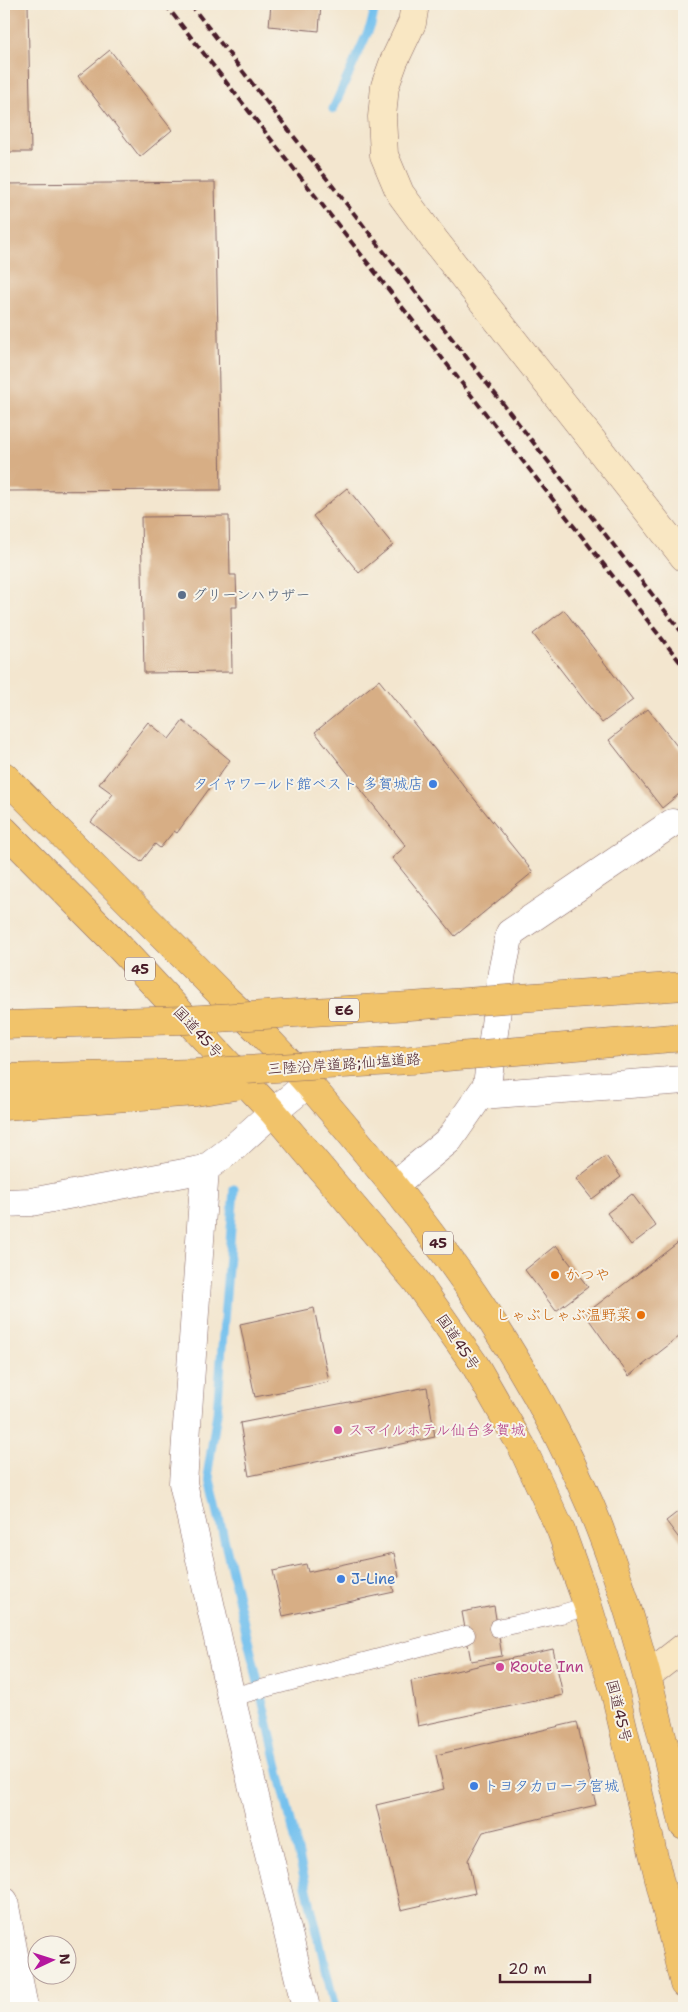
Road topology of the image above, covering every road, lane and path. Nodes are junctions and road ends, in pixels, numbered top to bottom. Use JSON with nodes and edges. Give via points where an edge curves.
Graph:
{"nodes":[{"id":1,"x":415,"y":4,"type":"edge"},
{"id":2,"x":684,"y":557,"type":"edge"},
{"id":3,"x":4,"y":776,"type":"edge"},
{"id":4,"x":672,"y":822,"type":"dead end"},
{"id":5,"x":4,"y":830,"type":"edge"},
{"id":6,"x":684,"y":986,"type":"edge"},
{"id":7,"x":4,"y":1025,"type":"edge"},
{"id":8,"x":684,"y":1037,"type":"edge"},
{"id":9,"x":410,"y":1060,"type":"junction"},
{"id":10,"x":4,"y":1078,"type":"edge"},
{"id":11,"x":684,"y":1080,"type":"edge"},
{"id":12,"x":309,"y":1083,"type":"junction"},
{"id":13,"x":481,"y":1095,"type":"junction"},
{"id":14,"x":4,"y":1106,"type":"edge"},
{"id":15,"x":273,"y":1112,"type":"junction"},
{"id":16,"x":205,"y":1169,"type":"junction"},
{"id":17,"x":394,"y":1186,"type":"junction"},
{"id":18,"x":4,"y":1203,"type":"edge"},
{"id":19,"x":588,"y":1606,"type":"junction"},
{"id":20,"x":498,"y":1628,"type":"dead end"},
{"id":21,"x":466,"y":1635,"type":"dead end"},
{"id":22,"x":684,"y":1647,"type":"edge"},
{"id":23,"x":648,"y":1675,"type":"junction"},
{"id":24,"x":234,"y":1696,"type":"junction"},
{"id":25,"x":684,"y":1826,"type":"edge"},
{"id":26,"x":4,"y":1901,"type":"edge"},
{"id":27,"x":684,"y":1984,"type":"edge"},
{"id":28,"x":24,"y":2008,"type":"edge"},
{"id":29,"x":306,"y":2008,"type":"edge"}],
"edges":[{"from":1,"to":2,"type":"street","via":[[412,23],[385,86],[382,117],[384,155],[400,193]]},
{"from":3,"to":12,"type":"highway","number":"45","via":[[264,1034]]},
{"from":4,"to":13,"type":"street","via":[[510,933],[487,1085]]},
{"from":5,"to":15,"type":"highway","name":"国道45号","number":"45","via":[[112,939]]},
{"from":6,"to":7,"type":"highway","number":"E6","bridge":true,"via":[[185,1020]]},
{"from":8,"to":9,"type":"highway","name":"三陸沿岸道路;仙塩道路","bridge":true},
{"from":9,"to":10,"type":"highway","name":"三陸沿岸道路;仙塩道路","bridge":true,"via":[[194,1073]]},
{"from":9,"to":14,"type":"highway","bridge":true,"via":[[196,1092]]},
{"from":11,"to":13,"type":"street"},
{"from":12,"to":15,"type":"street"},
{"from":12,"to":17,"type":"highway","number":"45"},
{"from":13,"to":17,"type":"street","via":[[449,1140]]},
{"from":15,"to":16,"type":"street"},
{"from":15,"to":19,"type":"highway","name":"国道45号","number":"45","via":[[416,1281],[475,1365],[522,1447],[561,1531]]},
{"from":16,"to":18,"type":"street","via":[[31,1202]]},
{"from":16,"to":24,"type":"street","via":[[183,1483]]},
{"from":17,"to":23,"type":"highway","number":"45","via":[[459,1270],[511,1349],[554,1427],[591,1508]]},
{"from":19,"to":20,"type":"lane"},
{"from":19,"to":27,"type":"highway","name":"国道45号","number":"45","via":[[615,1693]]},
{"from":21,"to":24,"type":"lane"},
{"from":22,"to":23,"type":"street"},
{"from":23,"to":25,"type":"highway","number":"45"},
{"from":24,"to":29,"type":"street"},
{"from":26,"to":28,"type":"street"}]}
